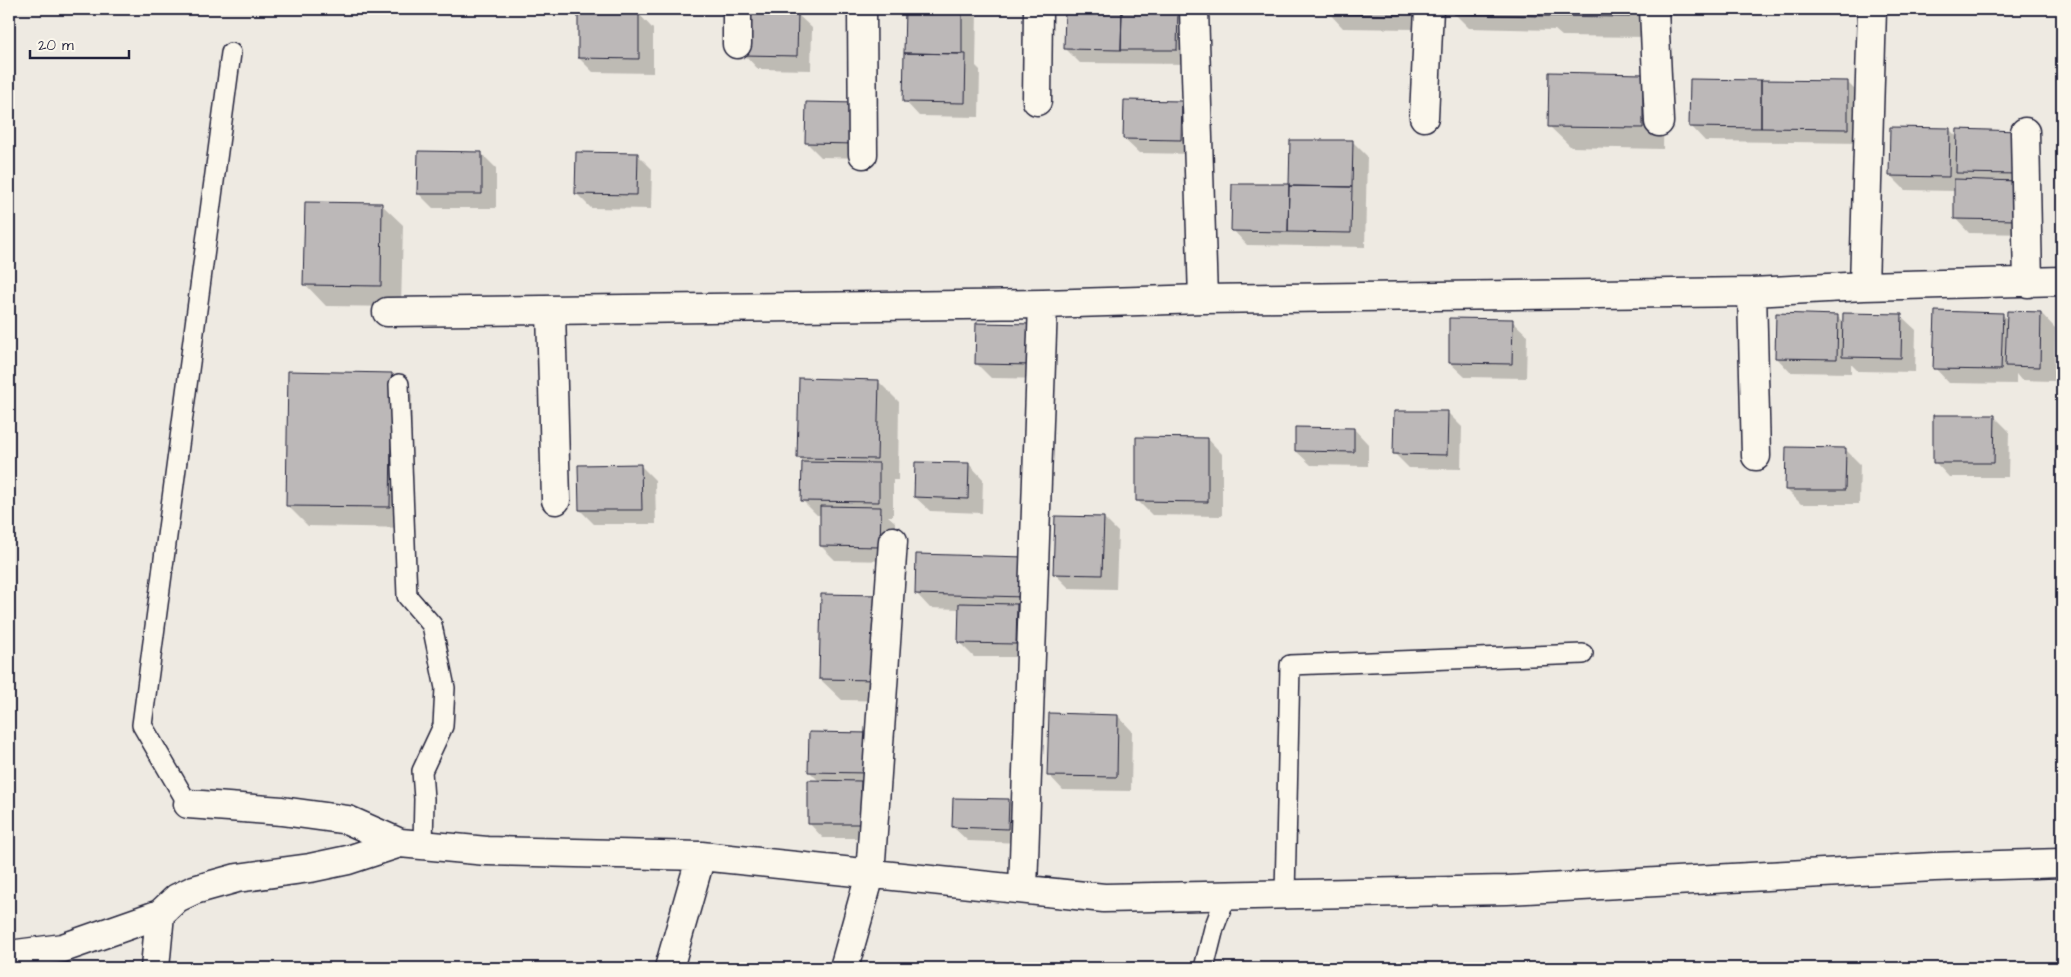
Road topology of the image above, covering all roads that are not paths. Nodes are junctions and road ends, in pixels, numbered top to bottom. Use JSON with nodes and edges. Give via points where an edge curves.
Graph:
{"nodes":[{"id":1,"x":737,"y":9,"type":"edge"},
{"id":2,"x":862,"y":9,"type":"edge"},
{"id":3,"x":1038,"y":9,"type":"edge"},
{"id":4,"x":1194,"y":9,"type":"edge"},
{"id":5,"x":1428,"y":9,"type":"edge"},
{"id":6,"x":1654,"y":9,"type":"edge"},
{"id":7,"x":1872,"y":9,"type":"edge"},
{"id":8,"x":737,"y":44,"type":"dead end"},
{"id":9,"x":231,"y":53,"type":"dead end"},
{"id":10,"x":1037,"y":101,"type":"dead end"},
{"id":11,"x":1424,"y":117,"type":"dead end"},
{"id":12,"x":1659,"y":122,"type":"dead end"},
{"id":13,"x":2025,"y":132,"type":"dead end"},
{"id":14,"x":863,"y":154,"type":"dead end"},
{"id":15,"x":2062,"y":282,"type":"edge"},
{"id":16,"x":2028,"y":283,"type":"junction"},
{"id":17,"x":1864,"y":286,"type":"junction"},
{"id":18,"x":1752,"y":292,"type":"junction"},
{"id":19,"x":1202,"y":299,"type":"junction"},
{"id":20,"x":1043,"y":304,"type":"junction"},
{"id":21,"x":550,"y":311,"type":"junction"},
{"id":22,"x":387,"y":312,"type":"dead end"},
{"id":23,"x":399,"y":384,"type":"dead end"},
{"id":24,"x":1756,"y":456,"type":"dead end"},
{"id":25,"x":556,"y":500,"type":"dead end"},
{"id":26,"x":893,"y":541,"type":"dead end"},
{"id":27,"x":1583,"y":654,"type":"dead end"},
{"id":28,"x":188,"y":804,"type":"joint"},
{"id":29,"x":412,"y":844,"type":"junction"},
{"id":30,"x":701,"y":856,"type":"junction"},
{"id":31,"x":2062,"y":863,"type":"edge"},
{"id":32,"x":870,"y":875,"type":"junction"},
{"id":33,"x":1024,"y":889,"type":"junction"},
{"id":34,"x":1285,"y":894,"type":"junction"},
{"id":35,"x":1226,"y":896,"type":"junction"},
{"id":36,"x":160,"y":914,"type":"junction"},
{"id":37,"x":9,"y":955,"type":"edge"},
{"id":38,"x":155,"y":968,"type":"edge"},
{"id":39,"x":669,"y":968,"type":"edge"},
{"id":40,"x":844,"y":968,"type":"edge"},
{"id":41,"x":1204,"y":968,"type":"edge"}],
"edges":[{"from":1,"to":8,"type":"street"},
{"from":2,"to":14,"type":"street"},
{"from":3,"to":10,"type":"street"},
{"from":4,"to":19,"type":"street"},
{"from":5,"to":11,"type":"street"},
{"from":6,"to":12,"type":"street"},
{"from":7,"to":17,"type":"street"},
{"from":9,"to":28,"type":"lane","via":[[142,725]]},
{"from":13,"to":16,"type":"street"},
{"from":15,"to":16,"type":"street"},
{"from":16,"to":17,"type":"street"},
{"from":17,"to":18,"type":"street"},
{"from":18,"to":19,"type":"street"},
{"from":18,"to":24,"type":"street"},
{"from":19,"to":20,"type":"street"},
{"from":20,"to":21,"type":"street"},
{"from":20,"to":33,"type":"street"},
{"from":21,"to":22,"type":"street"},
{"from":21,"to":25,"type":"street"},
{"from":23,"to":29,"type":"lane","via":[[407,596],[432,625],[445,688],[443,726],[422,771],[424,799]]},
{"from":26,"to":32,"type":"street"},
{"from":27,"to":34,"type":"lane","via":[[1290,665]]},
{"from":28,"to":29,"type":"street","via":[[348,820]]},
{"from":29,"to":30,"type":"street","via":[[487,851]]},
{"from":29,"to":36,"type":"street","via":[[310,868],[237,878],[177,898]]},
{"from":30,"to":32,"type":"street"},
{"from":30,"to":39,"type":"street"},
{"from":31,"to":34,"type":"street","via":[[1507,890]]},
{"from":32,"to":33,"type":"street"},
{"from":32,"to":40,"type":"street"},
{"from":33,"to":35,"type":"street","via":[[1104,898]]},
{"from":34,"to":35,"type":"street"},
{"from":35,"to":41,"type":"lane"},
{"from":36,"to":37,"type":"street","via":[[63,948]]},
{"from":36,"to":38,"type":"street"}]}
